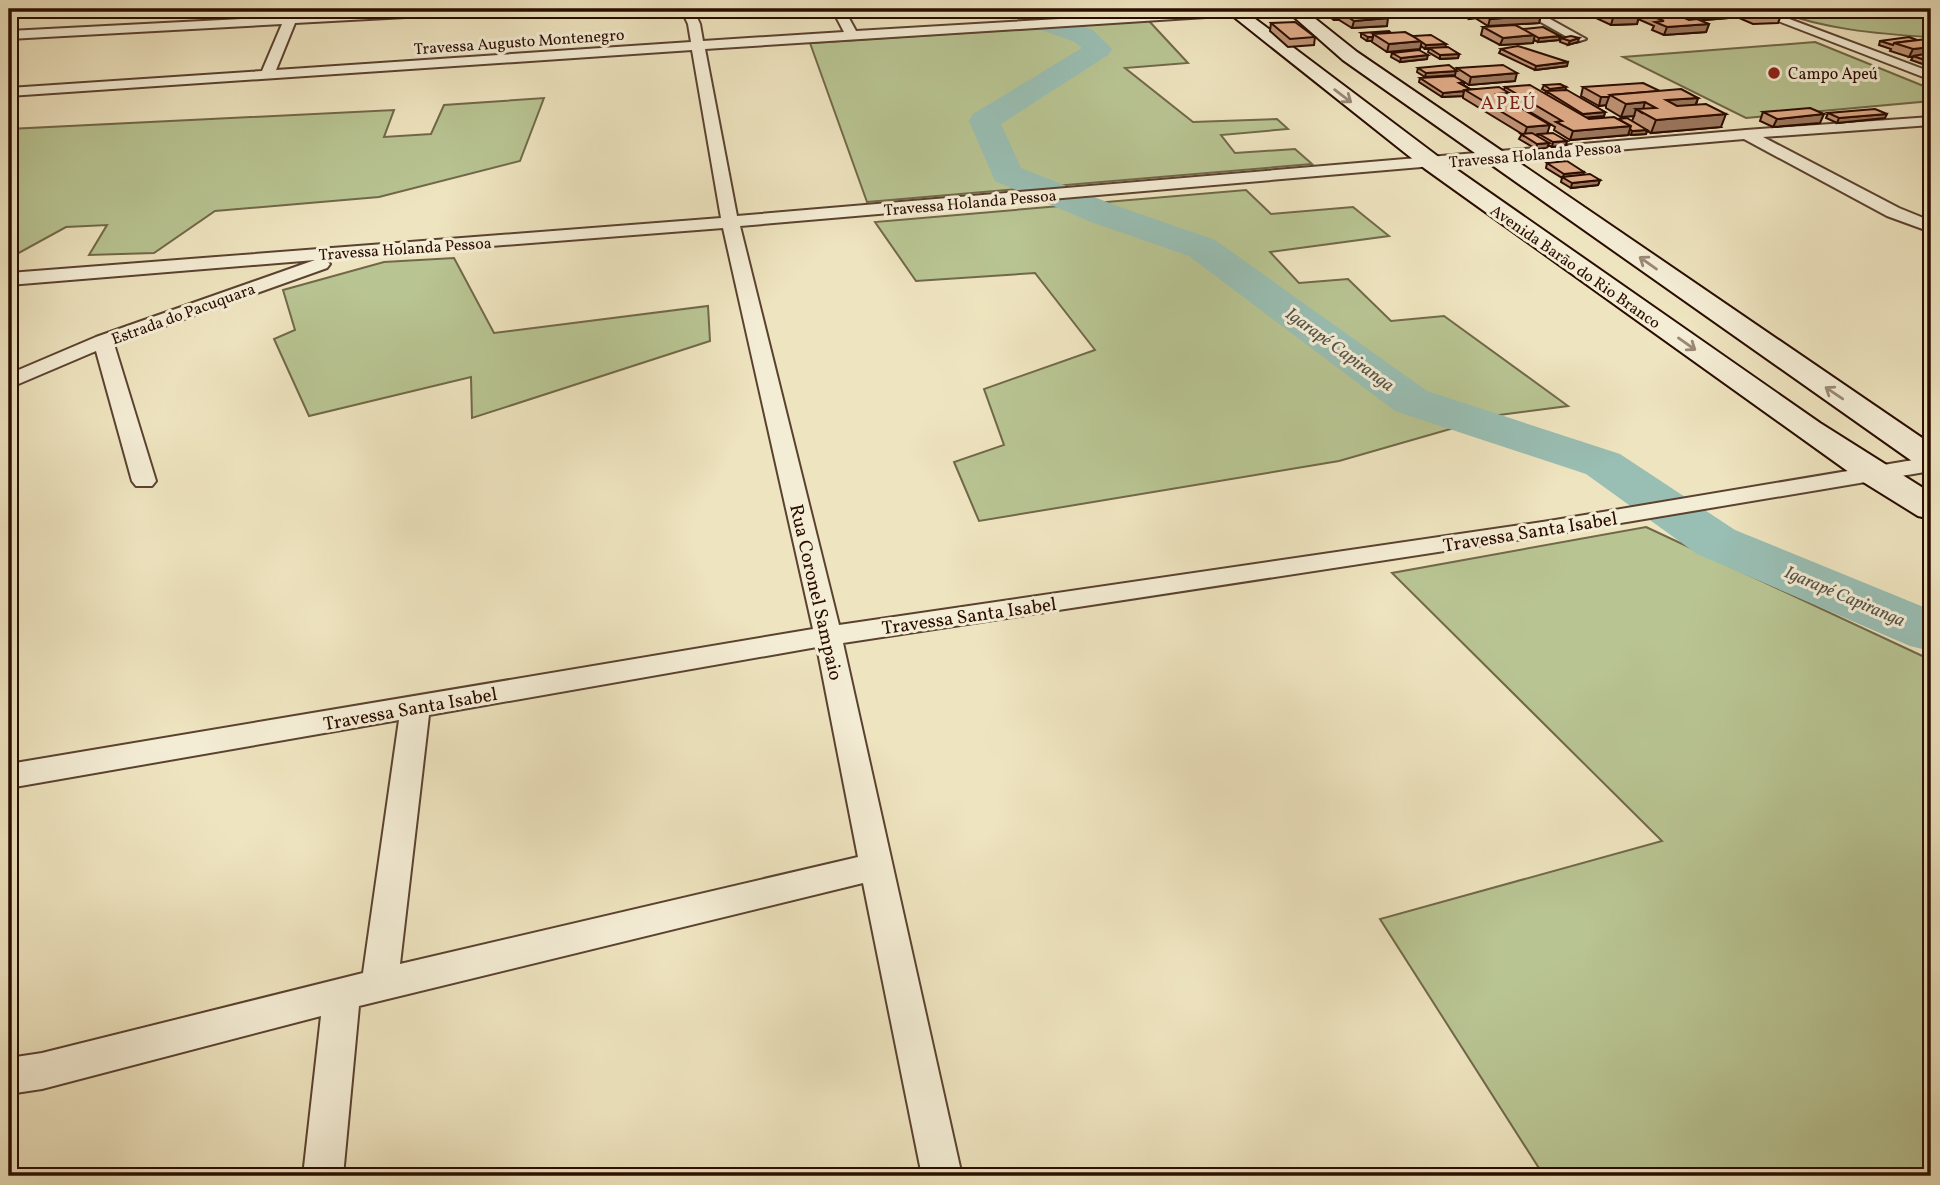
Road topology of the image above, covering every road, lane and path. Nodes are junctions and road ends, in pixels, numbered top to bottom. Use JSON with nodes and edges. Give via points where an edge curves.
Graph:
{"nodes":[{"id":1,"x":498,"y":9,"type":"edge"},
{"id":2,"x":687,"y":9,"type":"edge"},
{"id":3,"x":838,"y":9,"type":"edge"},
{"id":4,"x":1284,"y":9,"type":"edge"},
{"id":5,"x":1293,"y":9,"type":"edge"},
{"id":6,"x":1524,"y":9,"type":"edge"},
{"id":7,"x":1753,"y":9,"type":"edge"},
{"id":8,"x":1233,"y":10,"type":"edge"},
{"id":9,"x":290,"y":20,"type":"junction"},
{"id":10,"x":852,"y":35,"type":"junction"},
{"id":11,"x":9,"y":36,"type":"edge"},
{"id":12,"x":1580,"y":39,"type":"edge"},
{"id":13,"x":698,"y":46,"type":"junction"},
{"id":14,"x":1350,"y":56,"type":"junction"},
{"id":15,"x":1296,"y":60,"type":"junction"},
{"id":16,"x":267,"y":75,"type":"junction"},
{"id":17,"x":1931,"y":76,"type":"edge"},
{"id":18,"x":9,"y":92,"type":"edge"},
{"id":19,"x":1931,"y":121,"type":"edge"},
{"id":20,"x":1746,"y":134,"type":"junction"},
{"id":21,"x":1496,"y":158,"type":"junction"},
{"id":22,"x":1432,"y":163,"type":"junction"},
{"id":23,"x":1093,"y":192,"type":"joint"},
{"id":24,"x":730,"y":222,"type":"junction"},
{"id":25,"x":1931,"y":227,"type":"edge"},
{"id":26,"x":359,"y":251,"type":"junction"},
{"id":27,"x":9,"y":279,"type":"edge"},
{"id":28,"x":103,"y":341,"type":"junction"},
{"id":29,"x":9,"y":382,"type":"edge"},
{"id":30,"x":1877,"y":422,"type":"junction"},
{"id":31,"x":1809,"y":430,"type":"junction"},
{"id":32,"x":1931,"y":462,"type":"edge"},
{"id":33,"x":1872,"y":473,"type":"junction"},
{"id":34,"x":144,"y":481,"type":"dead end"},
{"id":35,"x":1688,"y":506,"type":"joint"},
{"id":36,"x":1931,"y":508,"type":"edge"},
{"id":37,"x":1603,"y":520,"type":"joint"},
{"id":38,"x":828,"y":636,"type":"junction"},
{"id":39,"x":415,"y":707,"type":"junction"},
{"id":40,"x":9,"y":776,"type":"edge"},
{"id":41,"x":877,"y":866,"type":"junction"},
{"id":42,"x":379,"y":985,"type":"junction"},
{"id":43,"x":342,"y":994,"type":"junction"},
{"id":44,"x":9,"y":1076,"type":"edge"},
{"id":45,"x":323,"y":1176,"type":"edge"},
{"id":46,"x":942,"y":1176,"type":"edge"}],
"edges":[{"from":1,"to":9,"type":"street"},
{"from":2,"to":13,"type":"street","name":"Rua Coronel Sampaio"},
{"from":3,"to":10,"type":"street"},
{"from":4,"to":8,"type":"street","name":"Travessa Augusto Montenegro"},
{"from":5,"to":14,"type":"main road"},
{"from":6,"to":12,"type":"street"},
{"from":7,"to":17,"type":"street"},
{"from":8,"to":10,"type":"street","name":"Travessa Augusto Montenegro"},
{"from":8,"to":15,"type":"main road","name":"Avenida Barão do Rio Branco"},
{"from":9,"to":11,"type":"street"},
{"from":9,"to":16,"type":"street"},
{"from":10,"to":13,"type":"street","name":"Travessa Augusto Montenegro"},
{"from":13,"to":16,"type":"street","name":"Travessa Augusto Montenegro"},
{"from":13,"to":24,"type":"street","name":"Rua Coronel Sampaio"},
{"from":14,"to":15,"type":"main road"},
{"from":14,"to":21,"type":"main road"},
{"from":15,"to":22,"type":"main road","name":"Avenida Barão do Rio Branco","one_way":true},
{"from":16,"to":18,"type":"street","name":"Travessa Augusto Montenegro"},
{"from":19,"to":20,"type":"street","name":"Travessa Holanda Pessoa"},
{"from":20,"to":21,"type":"street","name":"Travessa Holanda Pessoa"},
{"from":20,"to":25,"type":"street","via":[[1893,212]]},
{"from":21,"to":22,"type":"street","name":"Travessa Holanda Pessoa"},
{"from":30,"to":21,"type":"main road","one_way":true},
{"from":22,"to":23,"type":"street","name":"Travessa Holanda Pessoa"},
{"from":22,"to":31,"type":"main road","name":"Avenida Barão do Rio Branco","one_way":true},
{"from":23,"to":24,"type":"street","name":"Travessa Holanda Pessoa"},
{"from":24,"to":26,"type":"street","name":"Travessa Holanda Pessoa"},
{"from":24,"to":38,"type":"street","name":"Rua Coronel Sampaio"},
{"from":26,"to":27,"type":"street","name":"Travessa Holanda Pessoa"},
{"from":26,"to":28,"type":"street","name":"Estrada do Pacuquara"},
{"from":28,"to":29,"type":"street","name":"Estrada do Pacuquara"},
{"from":28,"to":34,"type":"street"},
{"from":30,"to":31,"type":"main road","via":[[1878,432],[1869,437]]},
{"from":30,"to":32,"type":"main road"},
{"from":31,"to":33,"type":"main road","name":"Avenida Barão do Rio Branco"},
{"from":32,"to":33,"type":"street","name":"Travessa Santa Isabel"},
{"from":33,"to":35,"type":"street","name":"Travessa Santa Isabel"},
{"from":33,"to":36,"type":"main road","name":"Avenida Barão do Rio Branco"},
{"from":35,"to":37,"type":"street","name":"Travessa Santa Isabel"},
{"from":37,"to":38,"type":"street","name":"Travessa Santa Isabel"},
{"from":38,"to":39,"type":"street","name":"Travessa Santa Isabel"},
{"from":38,"to":41,"type":"street","name":"Rua Coronel Sampaio"},
{"from":39,"to":40,"type":"street","name":"Travessa Santa Isabel"},
{"from":39,"to":42,"type":"street"},
{"from":41,"to":42,"type":"street"},
{"from":41,"to":46,"type":"street","name":"Rua Coronel Sampaio"},
{"from":42,"to":43,"type":"street"},
{"from":43,"to":44,"type":"street"},
{"from":43,"to":45,"type":"street"}]}
